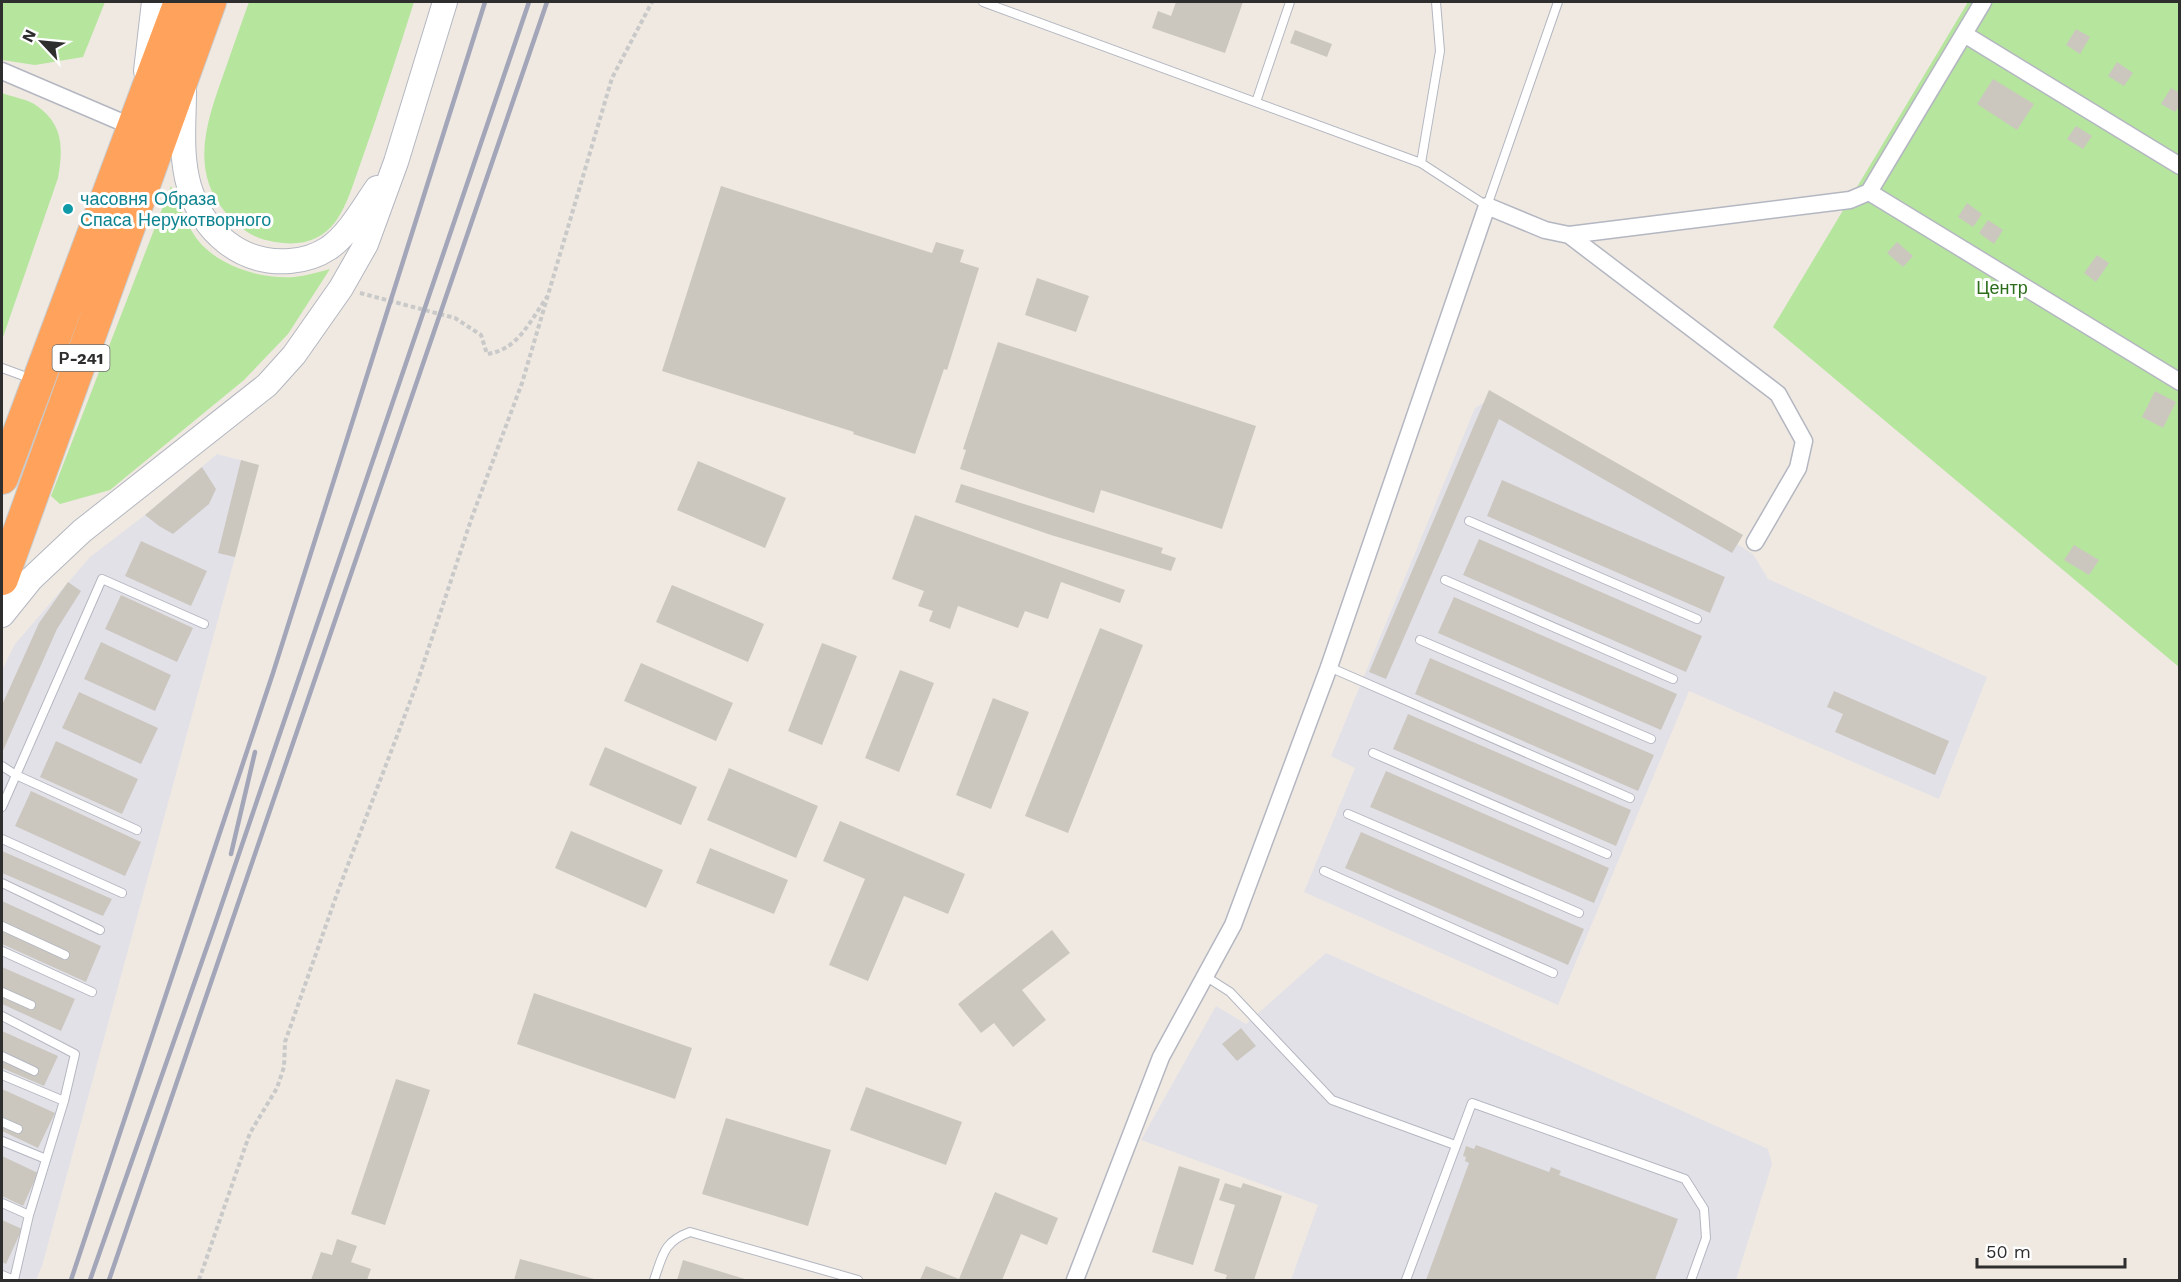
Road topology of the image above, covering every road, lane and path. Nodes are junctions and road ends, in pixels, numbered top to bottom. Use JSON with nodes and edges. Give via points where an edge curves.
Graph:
{"nodes":[{"id":1,"x":154,"y":2,"type":"edge"},
{"id":2,"x":180,"y":2,"type":"edge"},
{"id":3,"x":210,"y":2,"type":"edge"},
{"id":4,"x":445,"y":2,"type":"edge"},
{"id":5,"x":652,"y":2,"type":"edge"},
{"id":6,"x":983,"y":2,"type":"edge"},
{"id":7,"x":1290,"y":2,"type":"edge"},
{"id":8,"x":1436,"y":2,"type":"edge"},
{"id":9,"x":1558,"y":2,"type":"edge"},
{"id":10,"x":1983,"y":2,"type":"edge"},
{"id":11,"x":1964,"y":34,"type":"junction"},
{"id":12,"x":185,"y":69,"type":"junction"},
{"id":13,"x":2,"y":71,"type":"edge"},
{"id":14,"x":1256,"y":102,"type":"junction"},
{"id":15,"x":145,"y":122,"type":"junction"},
{"id":16,"x":396,"y":162,"type":"junction"},
{"id":17,"x":1421,"y":163,"type":"junction"},
{"id":18,"x":2180,"y":166,"type":"edge"},
{"id":19,"x":1869,"y":192,"type":"junction"},
{"id":20,"x":1487,"y":206,"type":"junction"},
{"id":21,"x":1569,"y":235,"type":"junction"},
{"id":22,"x":341,"y":288,"type":"junction"},
{"id":23,"x":549,"y":294,"type":"junction"},
{"id":24,"x":2,"y":368,"type":"edge"},
{"id":25,"x":37,"y":381,"type":"junction"},
{"id":26,"x":2180,"y":382,"type":"edge"},
{"id":27,"x":2,"y":478,"type":"edge"},
{"id":28,"x":1469,"y":521,"type":"dead end"},
{"id":29,"x":1755,"y":542,"type":"dead end"},
{"id":30,"x":2,"y":579,"type":"edge"},
{"id":31,"x":1445,"y":580,"type":"dead end"},
{"id":32,"x":2,"y":615,"type":"edge"},
{"id":33,"x":1697,"y":619,"type":"dead end"},
{"id":34,"x":204,"y":624,"type":"dead end"},
{"id":35,"x":1420,"y":640,"type":"dead end"},
{"id":36,"x":1329,"y":667,"type":"junction"},
{"id":37,"x":1673,"y":679,"type":"dead end"},
{"id":38,"x":1651,"y":739,"type":"dead end"},
{"id":39,"x":1373,"y":753,"type":"dead end"},
{"id":40,"x":2,"y":766,"type":"edge"},
{"id":41,"x":16,"y":775,"type":"junction"},
{"id":42,"x":1630,"y":798,"type":"dead end"},
{"id":43,"x":2,"y":807,"type":"edge"},
{"id":44,"x":1348,"y":814,"type":"dead end"},
{"id":45,"x":137,"y":830,"type":"dead end"},
{"id":46,"x":2,"y":839,"type":"edge"},
{"id":47,"x":1607,"y":854,"type":"dead end"},
{"id":48,"x":1324,"y":871,"type":"dead end"},
{"id":49,"x":2,"y":884,"type":"edge"},
{"id":50,"x":122,"y":893,"type":"dead end"},
{"id":51,"x":1579,"y":912,"type":"dead end"},
{"id":52,"x":2,"y":926,"type":"edge"},
{"id":53,"x":100,"y":930,"type":"dead end"},
{"id":54,"x":2,"y":951,"type":"edge"},
{"id":55,"x":65,"y":955,"type":"dead end"},
{"id":56,"x":1553,"y":973,"type":"dead end"},
{"id":57,"x":1205,"y":976,"type":"junction"},
{"id":58,"x":2,"y":992,"type":"edge"},
{"id":59,"x":92,"y":992,"type":"dead end"},
{"id":60,"x":31,"y":1005,"type":"dead end"},
{"id":61,"x":2,"y":1016,"type":"edge"},
{"id":62,"x":2,"y":1056,"type":"edge"},
{"id":63,"x":34,"y":1071,"type":"dead end"},
{"id":64,"x":2,"y":1075,"type":"edge"},
{"id":65,"x":64,"y":1101,"type":"junction"},
{"id":66,"x":2,"y":1122,"type":"edge"},
{"id":67,"x":18,"y":1129,"type":"dead end"},
{"id":68,"x":2,"y":1141,"type":"edge"},
{"id":69,"x":1455,"y":1145,"type":"junction"},
{"id":70,"x":46,"y":1159,"type":"junction"},
{"id":71,"x":2,"y":1203,"type":"edge"},
{"id":72,"x":28,"y":1215,"type":"junction"},
{"id":73,"x":2,"y":1275,"type":"edge"},
{"id":74,"x":14,"y":1281,"type":"edge"},
{"id":75,"x":199,"y":1281,"type":"edge"},
{"id":76,"x":654,"y":1281,"type":"edge"},
{"id":77,"x":858,"y":1281,"type":"edge"},
{"id":78,"x":1075,"y":1281,"type":"edge"},
{"id":79,"x":1406,"y":1281,"type":"edge"},
{"id":80,"x":1691,"y":1281,"type":"edge"}],
"edges":[{"from":1,"to":15,"type":"main road"},
{"from":2,"to":15,"type":"highway","number":"Р-241"},
{"from":3,"to":12,"type":"highway","number":"Р-241"},
{"from":4,"to":16,"type":"main road"},
{"from":5,"to":23,"type":"path","via":[[612,78]]},
{"from":6,"to":14,"type":"lane"},
{"from":7,"to":14,"type":"lane"},
{"from":8,"to":17,"type":"lane","via":[[1440,51]]},
{"from":9,"to":20,"type":"lane"},
{"from":10,"to":11,"type":"street"},
{"from":11,"to":18,"type":"street"},
{"from":11,"to":19,"type":"street"},
{"from":12,"to":15,"type":"highway","number":"Р-241"},
{"from":12,"to":16,"type":"main road","via":[[183,151],[190,189],[216,233],[239,252],[279,262],[305,259],[327,249],[352,224]]},
{"from":13,"to":15,"type":"street"},
{"from":14,"to":17,"type":"lane"},
{"from":15,"to":25,"type":"highway","number":"Р-241"},
{"from":15,"to":30,"type":"highway","number":"Р-241"},
{"from":16,"to":22,"type":"main road","via":[[366,244]]},
{"from":17,"to":20,"type":"lane"},
{"from":19,"to":21,"type":"street","via":[[1850,200]]},
{"from":19,"to":26,"type":"street"},
{"from":20,"to":21,"type":"street","via":[[1545,230]]},
{"from":20,"to":36,"type":"street"},
{"from":21,"to":29,"type":"street","via":[[1779,394],[1804,441],[1798,468]]},
{"from":22,"to":23,"type":"path","via":[[455,318],[481,335],[487,354],[500,352],[516,342]]},
{"from":22,"to":32,"type":"main road","via":[[294,355],[267,385],[82,531],[31,579]]},
{"from":23,"to":75,"type":"path","via":[[522,383],[416,686],[285,1042],[284,1066],[277,1088],[250,1133]]},
{"from":24,"to":25,"type":"lane"},
{"from":25,"to":27,"type":"highway","number":"Р-241"},
{"from":28,"to":33,"type":"lane"},
{"from":31,"to":37,"type":"lane"},
{"from":34,"to":41,"type":"lane","via":[[102,579]]},
{"from":35,"to":38,"type":"lane"},
{"from":36,"to":42,"type":"lane"},
{"from":36,"to":57,"type":"street","via":[[1233,925]]},
{"from":39,"to":47,"type":"lane"},
{"from":40,"to":41,"type":"lane"},
{"from":41,"to":43,"type":"lane"},
{"from":41,"to":45,"type":"lane"},
{"from":44,"to":51,"type":"lane"},
{"from":46,"to":50,"type":"lane"},
{"from":48,"to":56,"type":"lane"},
{"from":49,"to":53,"type":"lane"},
{"from":52,"to":55,"type":"lane"},
{"from":54,"to":59,"type":"lane"},
{"from":57,"to":69,"type":"lane","via":[[1230,992],[1332,1100]]},
{"from":57,"to":78,"type":"street","via":[[1161,1057]]},
{"from":58,"to":60,"type":"lane"},
{"from":61,"to":65,"type":"lane","via":[[75,1054]]},
{"from":62,"to":63,"type":"lane"},
{"from":64,"to":65,"type":"lane"},
{"from":65,"to":70,"type":"lane"},
{"from":66,"to":67,"type":"lane"},
{"from":68,"to":70,"type":"lane"},
{"from":69,"to":79,"type":"lane"},
{"from":69,"to":80,"type":"lane","via":[[1472,1102],[1685,1179],[1704,1209],[1706,1228]]},
{"from":70,"to":72,"type":"lane"},
{"from":71,"to":72,"type":"lane"},
{"from":72,"to":74,"type":"lane"},
{"from":73,"to":74,"type":"lane"},
{"from":76,"to":77,"type":"lane","via":[[669,1245],[690,1232]]}]}
